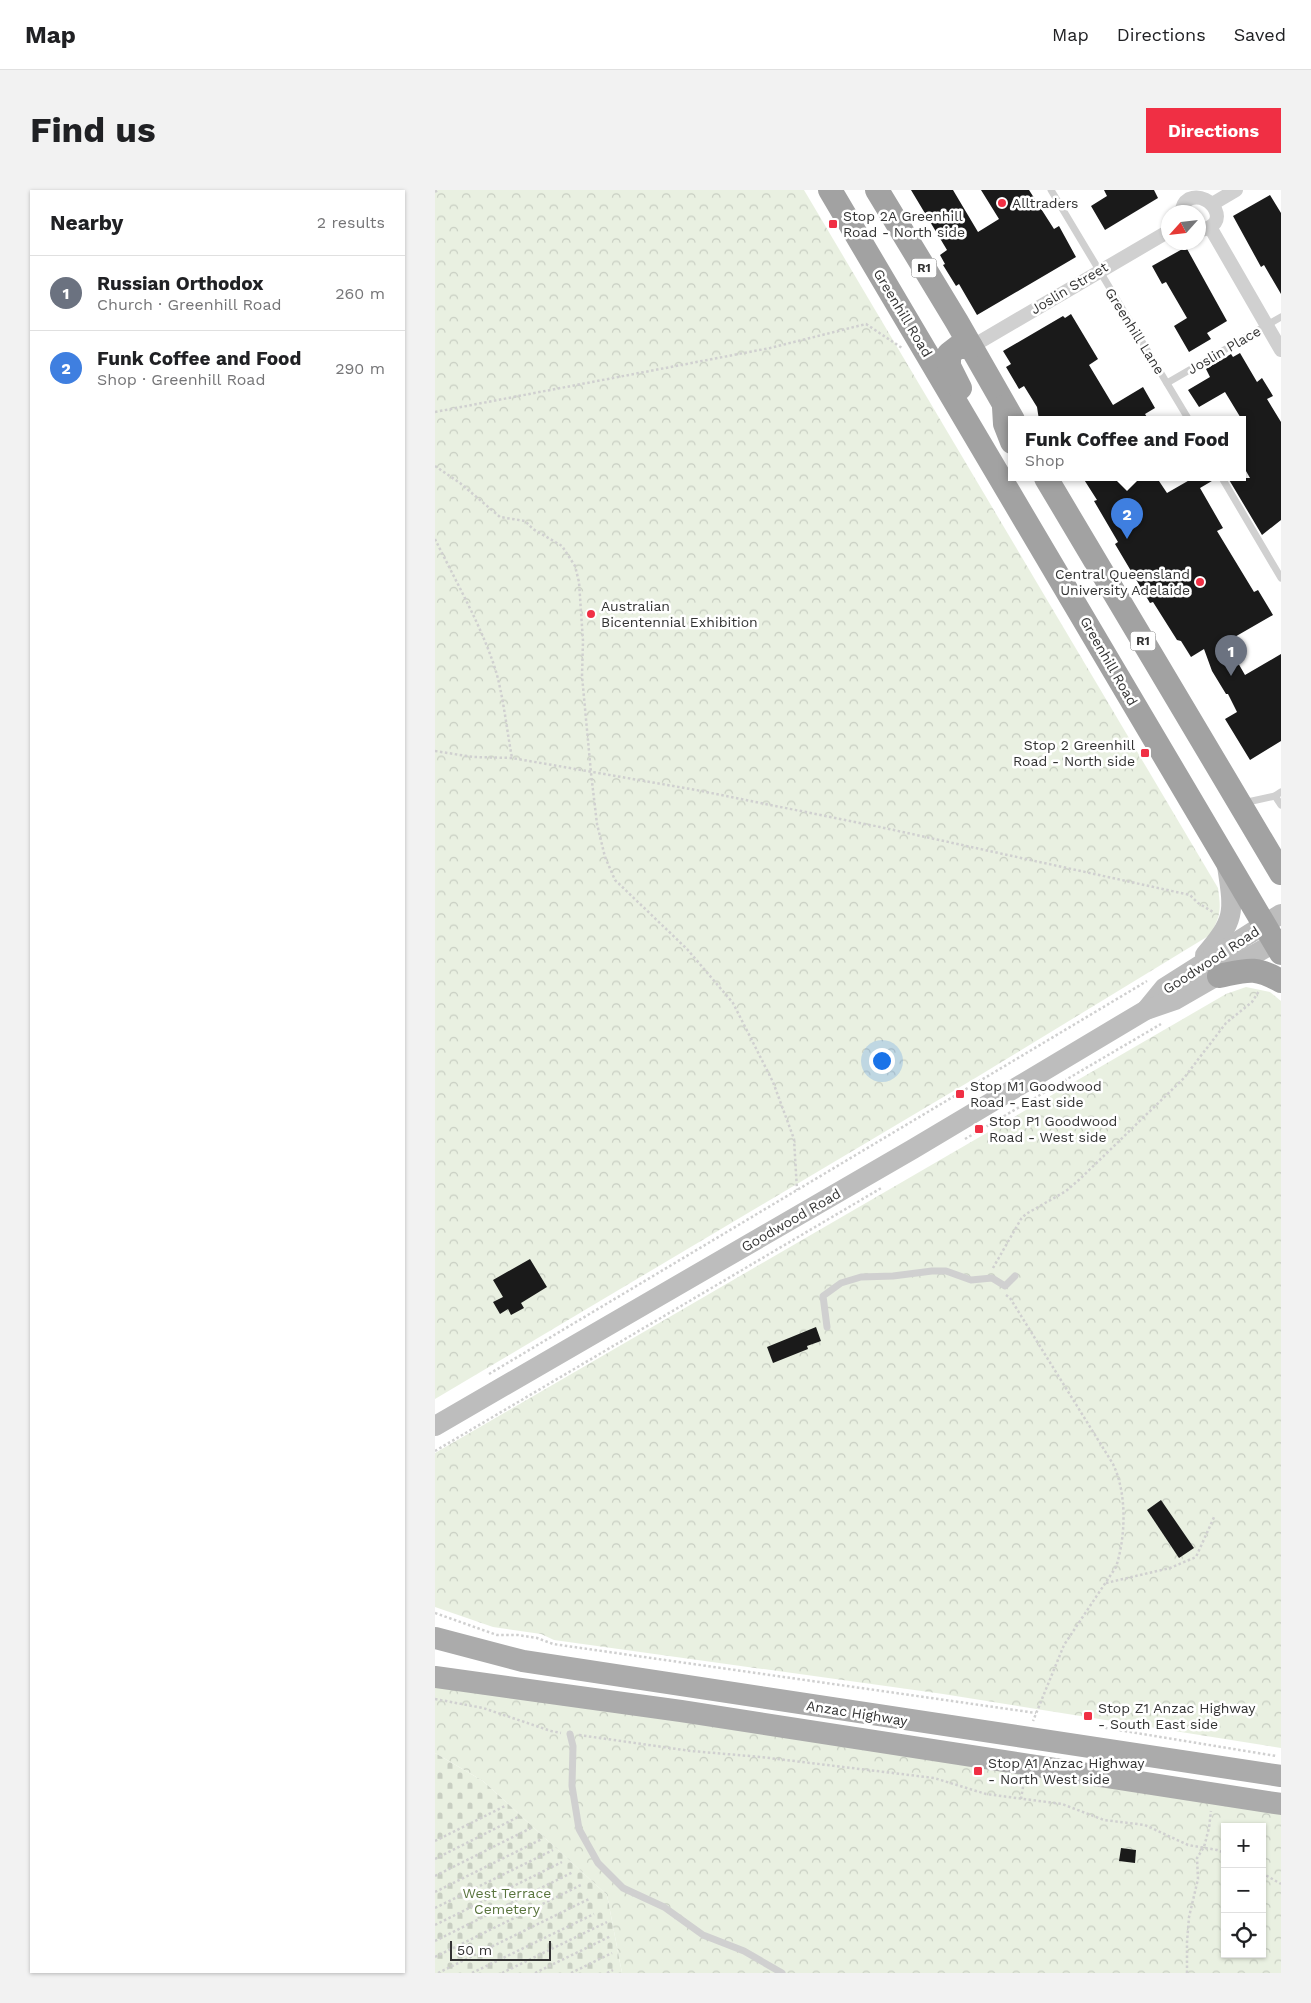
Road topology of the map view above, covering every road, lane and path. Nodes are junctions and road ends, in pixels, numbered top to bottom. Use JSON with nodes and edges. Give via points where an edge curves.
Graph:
{"nodes":[{"id":1,"x":438,"y":190,"type":"edge"},
{"id":2,"x":830,"y":190,"type":"edge"},
{"id":3,"x":877,"y":190,"type":"edge"},
{"id":4,"x":1051,"y":190,"type":"edge"},
{"id":5,"x":1236,"y":190,"type":"edge"},
{"id":6,"x":435,"y":192,"type":"edge"},
{"id":7,"x":1189,"y":193,"type":"edge"},
{"id":8,"x":1214,"y":203,"type":"junction"},
{"id":9,"x":1184,"y":205,"type":"edge"},
{"id":10,"x":1206,"y":227,"type":"edge"},
{"id":11,"x":1206,"y":232,"type":"edge"},
{"id":12,"x":1161,"y":236,"type":"edge"},
{"id":13,"x":1098,"y":271,"type":"junction"},
{"id":14,"x":1281,"y":317,"type":"edge"},
{"id":15,"x":1267,"y":325,"type":"junction"},
{"id":16,"x":971,"y":347,"type":"junction"},
{"id":17,"x":1281,"y":350,"type":"edge"},
{"id":18,"x":906,"y":352,"type":"dead end"},
{"id":19,"x":1167,"y":383,"type":"junction"},
{"id":20,"x":435,"y":412,"type":"edge"},
{"id":21,"x":1009,"y":413,"type":"edge"},
{"id":22,"x":1187,"y":416,"type":"edge"},
{"id":23,"x":967,"y":421,"type":"junction"},
{"id":24,"x":1008,"y":432,"type":"edge"},
{"id":25,"x":1003,"y":461,"type":"edge"},
{"id":26,"x":435,"y":466,"type":"edge"},
{"id":27,"x":1014,"y":481,"type":"edge"},
{"id":28,"x":1048,"y":481,"type":"edge"},
{"id":29,"x":1224,"y":481,"type":"edge"},
{"id":30,"x":435,"y":539,"type":"edge"},
{"id":31,"x":1281,"y":578,"type":"edge"},
{"id":32,"x":435,"y":751,"type":"edge"},
{"id":33,"x":512,"y":758,"type":"junction"},
{"id":34,"x":591,"y":773,"type":"junction"},
{"id":35,"x":1278,"y":794,"type":"edge"},
{"id":36,"x":1240,"y":804,"type":"junction"},
{"id":37,"x":1281,"y":805,"type":"edge"},
{"id":38,"x":1277,"y":862,"type":"edge"},
{"id":39,"x":1227,"y":863,"type":"junction"},
{"id":40,"x":1216,"y":913,"type":"dead end"},
{"id":41,"x":1276,"y":935,"type":"edge"},
{"id":42,"x":1192,"y":970,"type":"junction"},
{"id":43,"x":1219,"y":976,"type":"junction"},
{"id":44,"x":1153,"y":978,"type":"dead end"},
{"id":45,"x":1270,"y":985,"type":"edge"},
{"id":46,"x":1146,"y":1010,"type":"junction"},
{"id":47,"x":1167,"y":1020,"type":"dead end"},
{"id":48,"x":957,"y":1144,"type":"dead end"},
{"id":49,"x":889,"y":1184,"type":"dead end"},
{"id":50,"x":797,"y":1190,"type":"junction"},
{"id":51,"x":1015,"y":1276,"type":"dead end"},
{"id":52,"x":992,"y":1278,"type":"junction"},
{"id":53,"x":827,"y":1327,"type":"dead end"},
{"id":54,"x":485,"y":1376,"type":"dead end"},
{"id":55,"x":435,"y":1426,"type":"edge"},
{"id":56,"x":435,"y":1451,"type":"edge"},
{"id":57,"x":1215,"y":1515,"type":"dead end"},
{"id":58,"x":1106,"y":1583,"type":"junction"},
{"id":59,"x":435,"y":1613,"type":"edge"},
{"id":60,"x":435,"y":1638,"type":"edge"},
{"id":61,"x":435,"y":1678,"type":"edge"},
{"id":62,"x":435,"y":1699,"type":"edge"},
{"id":63,"x":1036,"y":1713,"type":"junction"},
{"id":64,"x":1033,"y":1720,"type":"dead end"},
{"id":65,"x":1100,"y":1727,"type":"dead end"},
{"id":66,"x":570,"y":1734,"type":"junction"},
{"id":67,"x":1279,"y":1769,"type":"edge"},
{"id":68,"x":1025,"y":1777,"type":"dead end"},
{"id":69,"x":1213,"y":1794,"type":"junction"},
{"id":70,"x":1021,"y":1799,"type":"junction"},
{"id":71,"x":1278,"y":1804,"type":"edge"},
{"id":72,"x":505,"y":1806,"type":"dead end"},
{"id":73,"x":518,"y":1817,"type":"dead end"},
{"id":74,"x":531,"y":1828,"type":"dead end"},
{"id":75,"x":542,"y":1839,"type":"dead end"},
{"id":76,"x":435,"y":1841,"type":"edge"},
{"id":77,"x":1204,"y":1847,"type":"junction"},
{"id":78,"x":553,"y":1850,"type":"dead end"},
{"id":79,"x":1221,"y":1852,"type":"edge"},
{"id":80,"x":435,"y":1858,"type":"edge"},
{"id":81,"x":562,"y":1862,"type":"dead end"},
{"id":82,"x":573,"y":1872,"type":"dead end"},
{"id":83,"x":1266,"y":1875,"type":"edge"},
{"id":84,"x":435,"y":1876,"type":"edge"},
{"id":85,"x":1281,"y":1884,"type":"edge"},
{"id":86,"x":581,"y":1885,"type":"dead end"},
{"id":87,"x":435,"y":1892,"type":"edge"},
{"id":88,"x":589,"y":1899,"type":"dead end"},
{"id":89,"x":435,"y":1908,"type":"edge"},
{"id":90,"x":595,"y":1914,"type":"dead end"},
{"id":91,"x":607,"y":1922,"type":"dead end"},
{"id":92,"x":435,"y":1925,"type":"edge"},
{"id":93,"x":611,"y":1936,"type":"dead end"},
{"id":94,"x":435,"y":1940,"type":"edge"},
{"id":95,"x":612,"y":1953,"type":"dead end"},
{"id":96,"x":435,"y":1957,"type":"edge"},
{"id":97,"x":613,"y":1970,"type":"dead end"},
{"id":98,"x":438,"y":1973,"type":"edge"},
{"id":99,"x":472,"y":1973,"type":"edge"},
{"id":100,"x":502,"y":1973,"type":"edge"},
{"id":101,"x":535,"y":1973,"type":"edge"},
{"id":102,"x":571,"y":1973,"type":"edge"},
{"id":103,"x":607,"y":1973,"type":"edge"},
{"id":104,"x":782,"y":1973,"type":"edge"},
{"id":105,"x":1187,"y":1973,"type":"edge"}],
"edges":[{"from":1,"to":6,"type":"path"},
{"from":2,"to":23,"type":"highway","name":"Greenhill Road"},
{"from":3,"to":16,"type":"highway","number":"R1"},
{"from":4,"to":13,"type":"lane","name":"Greenhill Lane"},
{"from":5,"to":8,"type":"street"},
{"from":7,"to":8,"type":"street","via":[[1204,195]]},
{"from":7,"to":9,"type":"street"},
{"from":8,"to":10,"type":"street","via":[[1216,218]]},
{"from":11,"to":15,"type":"street"},
{"from":12,"to":13,"type":"street","name":"Joslin Street"},
{"from":13,"to":16,"type":"street","name":"Joslin Street"},
{"from":13,"to":19,"type":"lane","name":"Greenhill Lane"},
{"from":14,"to":15,"type":"lane","name":"Joslin Place"},
{"from":15,"to":17,"type":"street"},
{"from":15,"to":19,"type":"lane","name":"Joslin Place"},
{"from":16,"to":21,"type":"highway","number":"R1"},
{"from":16,"to":23,"type":"highway","via":[[958,348],[949,354],[949,366],[961,389]]},
{"from":18,"to":20,"type":"path","via":[[866,324],[770,348]]},
{"from":19,"to":22,"type":"lane","name":"Greenhill Lane"},
{"from":21,"to":24,"type":"highway","via":[[1005,424]]},
{"from":23,"to":25,"type":"highway","name":"Greenhill Road"},
{"from":26,"to":34,"type":"path","via":[[499,517],[525,521],[562,546],[575,566],[579,582],[582,676]]},
{"from":27,"to":39,"type":"highway","name":"Greenhill Road","via":[[1115,669]]},
{"from":28,"to":36,"type":"highway","number":"R1"},
{"from":29,"to":31,"type":"lane"},
{"from":30,"to":33,"type":"path","via":[[494,667]]},
{"from":32,"to":33,"type":"path","via":[[473,757]]},
{"from":33,"to":34,"type":"path"},
{"from":34,"to":40,"type":"path","via":[[797,809],[1190,895]]},
{"from":34,"to":50,"type":"path","via":[[597,824],[615,880],[687,949],[733,1003],[773,1082],[794,1139]]},
{"from":35,"to":36,"type":"lane"},
{"from":35,"to":37,"type":"lane"},
{"from":36,"to":38,"type":"highway","number":"R1"},
{"from":39,"to":41,"type":"highway","name":"Greenhill Road"},
{"from":39,"to":42,"type":"main road","via":[[1233,904],[1230,921],[1219,940]]},
{"from":41,"to":42,"type":"main road","name":"Goodwood Road"},
{"from":41,"to":43,"type":"main road","name":"Goodwood Road"},
{"from":42,"to":46,"type":"main road","name":"Goodwood Road","via":[[1164,988]]},
{"from":43,"to":45,"type":"highway","via":[[1253,969],[1265,972]]},
{"from":43,"to":46,"type":"main road","name":"Goodwood Road","via":[[1175,1000]]},
{"from":44,"to":50,"type":"path"},
{"from":45,"to":52,"type":"path","via":[[1232,1016],[1184,1078],[1072,1187],[1021,1219],[994,1266]]},
{"from":46,"to":55,"type":"main road","name":"Goodwood Road"},
{"from":47,"to":48,"type":"path"},
{"from":49,"to":56,"type":"path"},
{"from":50,"to":54,"type":"path"},
{"from":51,"to":52,"type":"lane","via":[[1005,1286]]},
{"from":52,"to":53,"type":"lane","via":[[971,1280],[946,1271],[932,1270],[841,1283],[823,1296]]},
{"from":52,"to":58,"type":"path","via":[[996,1288],[1010,1298],[1118,1475],[1123,1502],[1121,1553]]},
{"from":57,"to":58,"type":"path","via":[[1196,1557],[1170,1568]]},
{"from":58,"to":63,"type":"path","via":[[1064,1645]]},
{"from":59,"to":63,"type":"path","via":[[497,1634],[537,1638],[553,1644]]},
{"from":60,"to":67,"type":"main road","name":"Anzac Highway","via":[[523,1661]]},
{"from":61,"to":69,"type":"main road","name":"Anzac Highway","via":[[711,1716]]},
{"from":62,"to":66,"type":"path","via":[[483,1708],[551,1731]]},
{"from":63,"to":64,"type":"path"},
{"from":65,"to":67,"type":"path"},
{"from":66,"to":70,"type":"path","via":[[935,1778],[986,1794]]},
{"from":66,"to":104,"type":"lane","via":[[573,1746],[572,1786],[579,1829],[598,1863],[623,1888],[664,1907],[703,1935],[744,1951]]},
{"from":67,"to":71,"type":"main road"},
{"from":68,"to":70,"type":"path"},
{"from":69,"to":71,"type":"main road","name":"Anzac Highway"},
{"from":69,"to":77,"type":"path"},
{"from":70,"to":77,"type":"path","via":[[1062,1804],[1104,1820],[1145,1825],[1188,1845]]},
{"from":72,"to":76,"type":"path"},
{"from":73,"to":80,"type":"path"},
{"from":74,"to":84,"type":"path"},
{"from":75,"to":87,"type":"path"},
{"from":77,"to":79,"type":"path"},
{"from":77,"to":105,"type":"path","via":[[1197,1858],[1198,1879],[1189,1918]]},
{"from":78,"to":89,"type":"path"},
{"from":81,"to":92,"type":"path"},
{"from":82,"to":94,"type":"path"},
{"from":83,"to":85,"type":"path"},
{"from":86,"to":96,"type":"path"},
{"from":88,"to":98,"type":"path"},
{"from":90,"to":99,"type":"path"},
{"from":91,"to":100,"type":"path"},
{"from":93,"to":101,"type":"path"},
{"from":95,"to":102,"type":"path"},
{"from":97,"to":103,"type":"path"}]}
